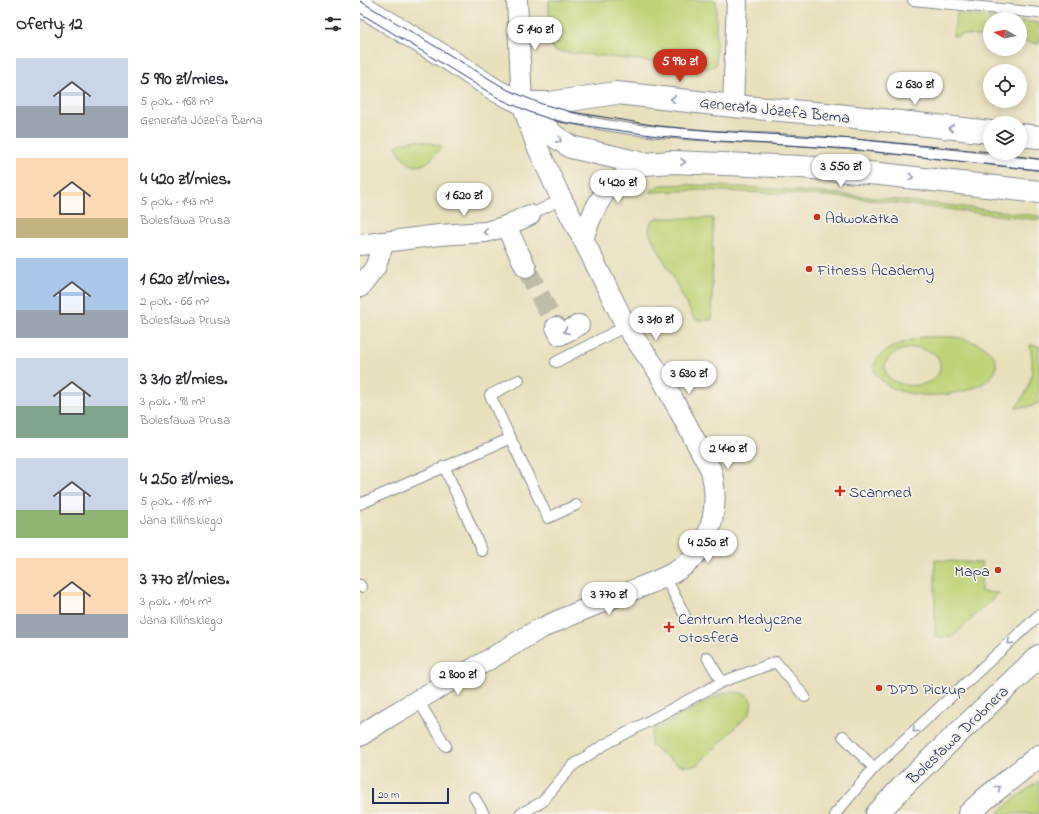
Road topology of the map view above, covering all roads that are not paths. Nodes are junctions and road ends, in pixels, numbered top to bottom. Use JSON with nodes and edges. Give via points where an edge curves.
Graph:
{"nodes":[{"id":1,"x":518,"y":0,"type":"edge"},
{"id":2,"x":736,"y":0,"type":"edge"},
{"id":3,"x":913,"y":0,"type":"edge"},
{"id":4,"x":360,"y":5,"type":"edge"},
{"id":5,"x":1039,"y":13,"type":"edge"},
{"id":6,"x":522,"y":103,"type":"junction"},
{"id":7,"x":733,"y":106,"type":"junction"},
{"id":8,"x":983,"y":131,"type":"edge"},
{"id":9,"x":1027,"y":136,"type":"edge"},
{"id":10,"x":1039,"y":137,"type":"edge"},
{"id":11,"x":644,"y":164,"type":"junction"},
{"id":12,"x":1039,"y":165,"type":"edge"},
{"id":13,"x":1039,"y":192,"type":"edge"},
{"id":14,"x":562,"y":199,"type":"junction"},
{"id":15,"x":530,"y":215,"type":"joint"},
{"id":16,"x":506,"y":226,"type":"junction"},
{"id":17,"x":583,"y":239,"type":"junction"},
{"id":18,"x":384,"y":242,"type":"junction"},
{"id":19,"x":360,"y":245,"type":"edge"},
{"id":20,"x":526,"y":268,"type":"tunnel mouth"},
{"id":21,"x":360,"y":288,"type":"edge"},
{"id":22,"x":579,"y":325,"type":"dead end"},
{"id":23,"x":626,"y":326,"type":"junction"},
{"id":24,"x":556,"y":327,"type":"dead end"},
{"id":25,"x":556,"y":362,"type":"dead end"},
{"id":26,"x":519,"y":380,"type":"dead end"},
{"id":27,"x":511,"y":438,"type":"junction"},
{"id":28,"x":444,"y":466,"type":"junction"},
{"id":29,"x":360,"y":504,"type":"edge"},
{"id":30,"x":576,"y":505,"type":"dead end"},
{"id":31,"x":482,"y":550,"type":"dead end"},
{"id":32,"x":665,"y":576,"type":"junction"},
{"id":33,"x":1039,"y":615,"type":"edge"},
{"id":34,"x":685,"y":616,"type":"dead end"},
{"id":35,"x":1039,"y":656,"type":"edge"},
{"id":36,"x":707,"y":657,"type":"dead end"},
{"id":37,"x":722,"y":682,"type":"junction"},
{"id":38,"x":805,"y":697,"type":"dead end"},
{"id":39,"x":418,"y":700,"type":"junction"},
{"id":40,"x":360,"y":736,"type":"edge"},
{"id":41,"x":843,"y":736,"type":"dead end"},
{"id":42,"x":446,"y":746,"type":"dead end"},
{"id":43,"x":1039,"y":756,"type":"edge"},
{"id":44,"x":874,"y":768,"type":"junction"},
{"id":45,"x":474,"y":797,"type":"dead end"},
{"id":46,"x":484,"y":814,"type":"edge"},
{"id":47,"x":520,"y":814,"type":"edge"},
{"id":48,"x":836,"y":814,"type":"edge"},
{"id":49,"x":877,"y":814,"type":"edge"},
{"id":50,"x":969,"y":814,"type":"edge"}],
"edges":[{"from":1,"to":6,"type":"street"},
{"from":2,"to":7,"type":"street"},
{"from":3,"to":5,"type":"lane"},
{"from":4,"to":6,"type":"street","via":[[496,91]]},
{"from":7,"to":6,"type":"street","name":"Generała Józefa Bema","one_way":true,"via":[[616,93],[550,103]]},
{"from":6,"to":11,"type":"street","one_way":true,"via":[[554,136],[571,147]]},
{"from":6,"to":12,"type":"lane","via":[[576,119],[677,134],[854,144]]},
{"from":6,"to":14,"type":"street","via":[[536,144]]},
{"from":8,"to":7,"type":"street","name":"Generała Józefa Bema","one_way":true},
{"from":9,"to":10,"type":"street"},
{"from":11,"to":13,"type":"street","one_way":true,"via":[[672,162],[802,167]]},
{"from":11,"to":17,"type":"street","via":[[612,185],[604,195]]},
{"from":14,"to":15,"type":"lane"},
{"from":14,"to":17,"type":"street"},
{"from":15,"to":16,"type":"street"},
{"from":16,"to":18,"type":"street","one_way":true,"via":[[486,232]]},
{"from":16,"to":20,"type":"street"},
{"from":17,"to":23,"type":"street"},
{"from":18,"to":19,"type":"street"},
{"from":18,"to":21,"type":"street","via":[[375,268]]},
{"from":22,"to":24,"type":"street","one_way":true,"via":[[560,335]]},
{"from":23,"to":25,"type":"lane"},
{"from":23,"to":32,"type":"street","via":[[659,373],[711,470],[715,485],[713,520],[708,535],[690,561]]},
{"from":26,"to":27,"type":"lane","via":[[490,395]]},
{"from":27,"to":28,"type":"lane"},
{"from":27,"to":30,"type":"lane","via":[[548,518]]},
{"from":28,"to":29,"type":"lane"},
{"from":28,"to":31,"type":"lane"},
{"from":32,"to":34,"type":"lane"},
{"from":32,"to":39,"type":"street","via":[[540,630]]},
{"from":33,"to":44,"type":"lane","one_way":true},
{"from":35,"to":49,"type":"street","name":"Bolesława Drobnera"},
{"from":36,"to":37,"type":"lane"},
{"from":37,"to":38,"type":"lane","via":[[776,662]]},
{"from":37,"to":47,"type":"lane","via":[[604,745],[572,766],[542,802]]},
{"from":39,"to":40,"type":"street"},
{"from":39,"to":42,"type":"lane"},
{"from":41,"to":44,"type":"lane"},
{"from":50,"to":43,"type":"street","one_way":true},
{"from":44,"to":48,"type":"lane"},
{"from":45,"to":46,"type":"lane"}]}
